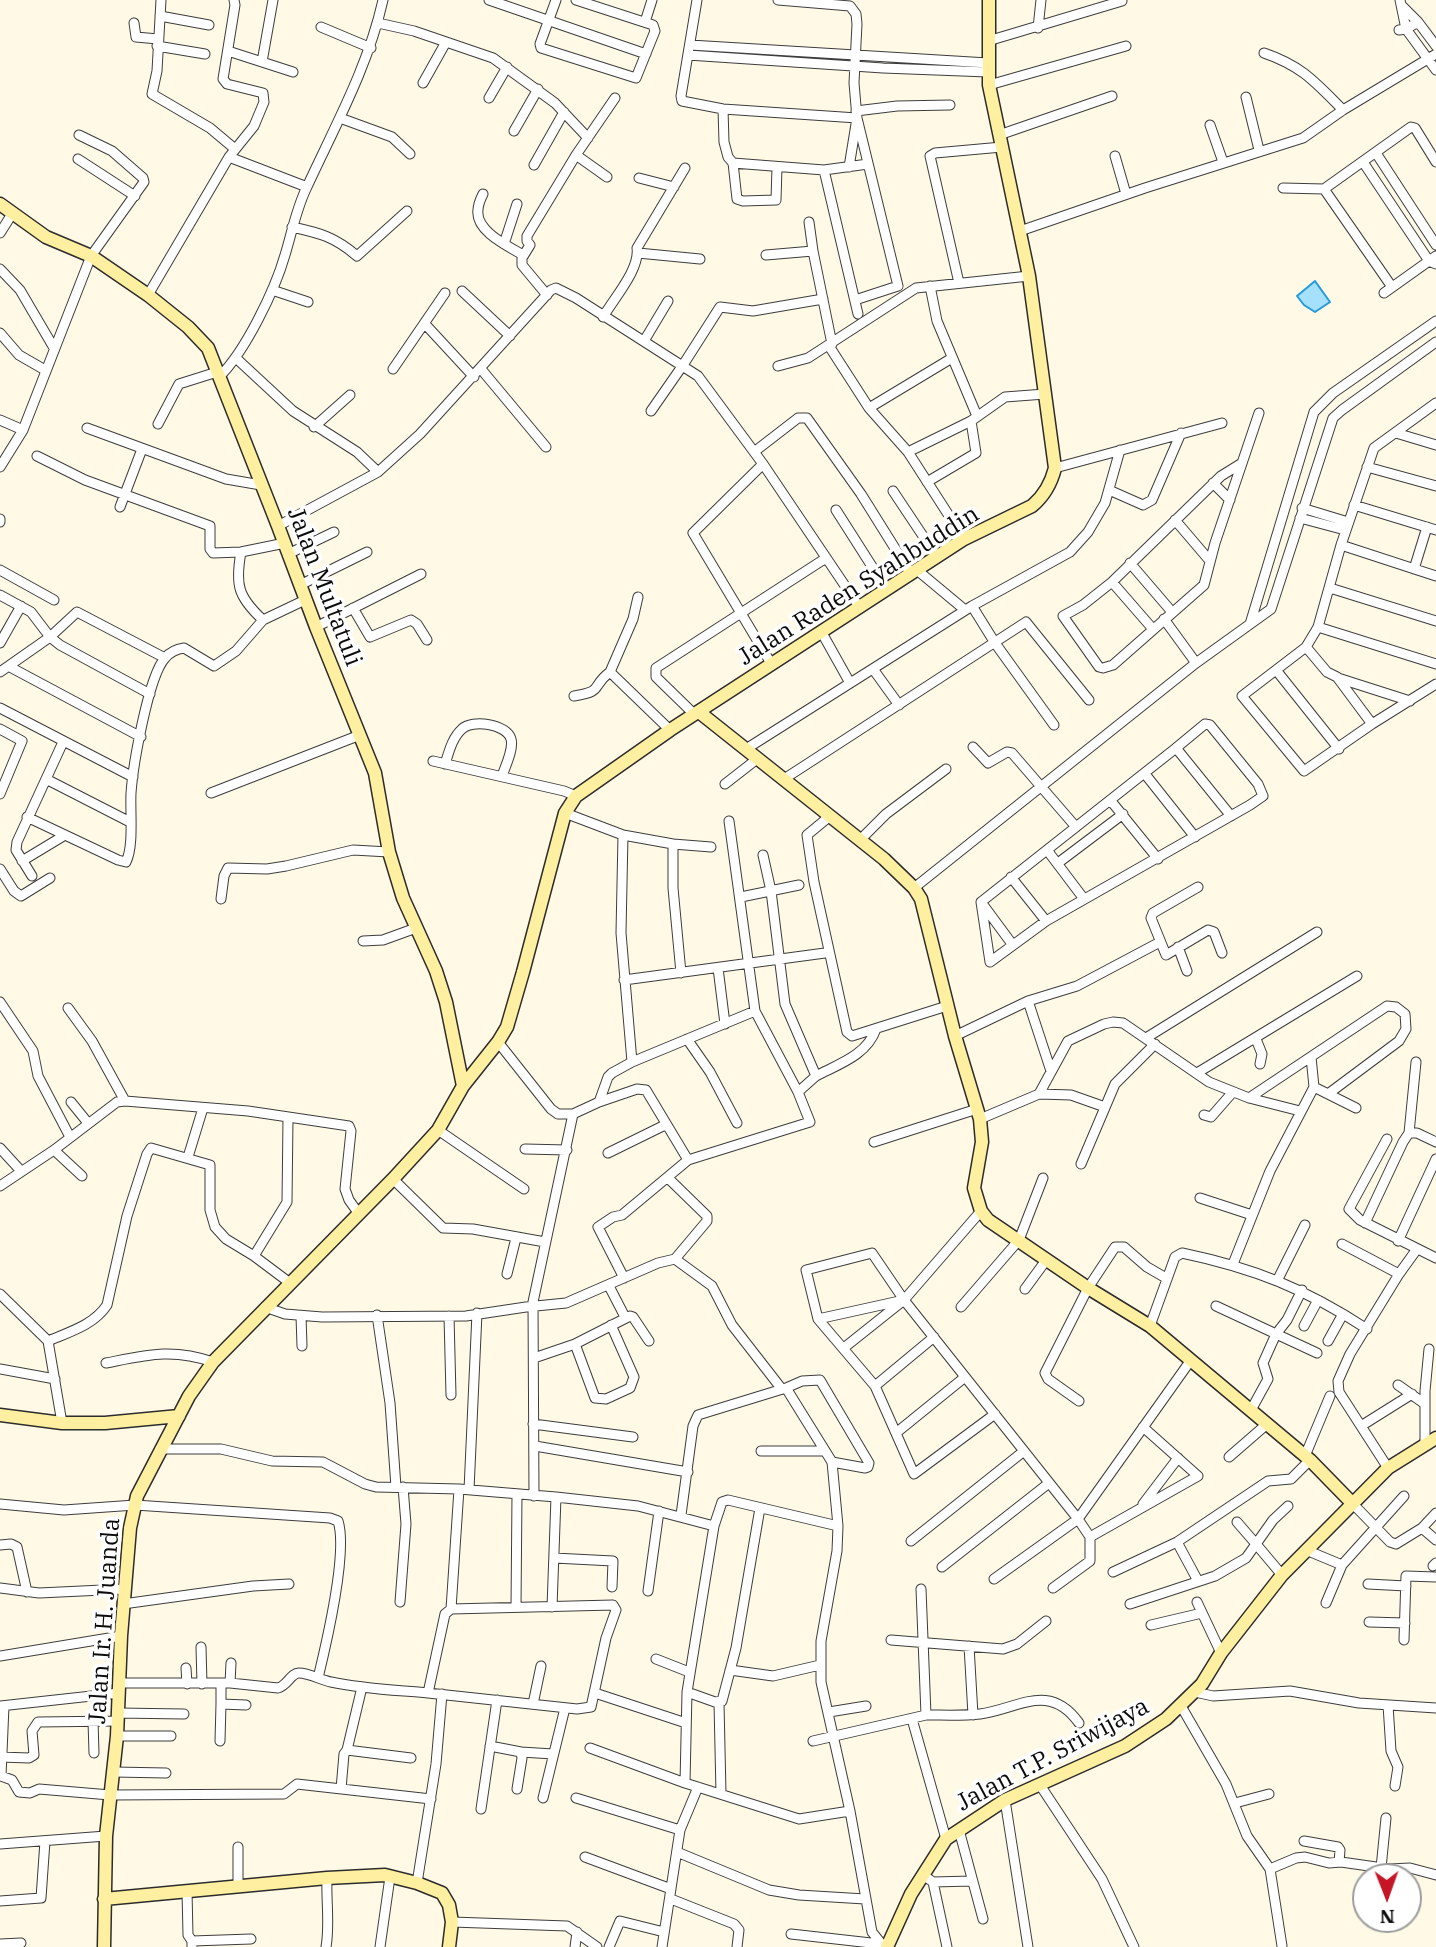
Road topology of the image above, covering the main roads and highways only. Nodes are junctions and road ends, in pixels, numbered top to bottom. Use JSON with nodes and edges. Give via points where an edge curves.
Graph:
{"nodes":[{"id":1,"x":989,"y":0,"type":"edge"},
{"id":2,"x":0,"y":204,"type":"edge"},
{"id":3,"x":697,"y":714,"type":"junction"},
{"id":4,"x":463,"y":1086,"type":"junction"},
{"id":5,"x":0,"y":1415,"type":"edge"},
{"id":6,"x":179,"y":1416,"type":"junction"},
{"id":7,"x":1431,"y":1441,"type":"edge"},
{"id":8,"x":1352,"y":1503,"type":"junction"},
{"id":9,"x":104,"y":1899,"type":"junction"},
{"id":10,"x":883,"y":1946,"type":"edge"},
{"id":11,"x":104,"y":1947,"type":"edge"},
{"id":12,"x":449,"y":1947,"type":"edge"}],
"edges":[{"from":1,"to":3,"type":"main road","name":"Jalan Raden Syahbuddin","via":[[988,74],[1029,276],[1055,468],[1045,493],[1032,506],[964,539]]},
{"from":2,"to":4,"type":"main road","name":"Jalan Multatuli","via":[[46,237],[91,256],[148,295],[208,348],[375,773],[389,852],[446,1002]]},
{"from":3,"to":4,"type":"main road","name":"Jalan Raden Syahbuddin","via":[[576,796],[565,813],[507,1027]]},
{"from":3,"to":8,"type":"main road","via":[[884,859],[921,899],[979,1114],[982,1142],[974,1188],[988,1220],[1150,1326],[1307,1458]]},
{"from":4,"to":6,"type":"main road","name":"Jalan Ir. H. Juanda","via":[[438,1130],[213,1362]]},
{"from":5,"to":6,"type":"main road","via":[[62,1423]]},
{"from":6,"to":9,"type":"main road","name":"Jalan Ir. H. Juanda","via":[[135,1505],[130,1528]]},
{"from":7,"to":8,"type":"main road","name":"Jalan T.P. Sriwijaya","via":[[1388,1468]]},
{"from":8,"to":10,"type":"main road","name":"Jalan T.P. Sriwijaya","via":[[1282,1575],[1195,1692],[1166,1719],[1125,1746],[1005,1800],[946,1839],[928,1878],[911,1894]]},
{"from":9,"to":11,"type":"main road","name":"Jalan Ir. H. Juanda"},
{"from":9,"to":12,"type":"main road","via":[[358,1875],[390,1877],[442,1893],[452,1922]]}]}
